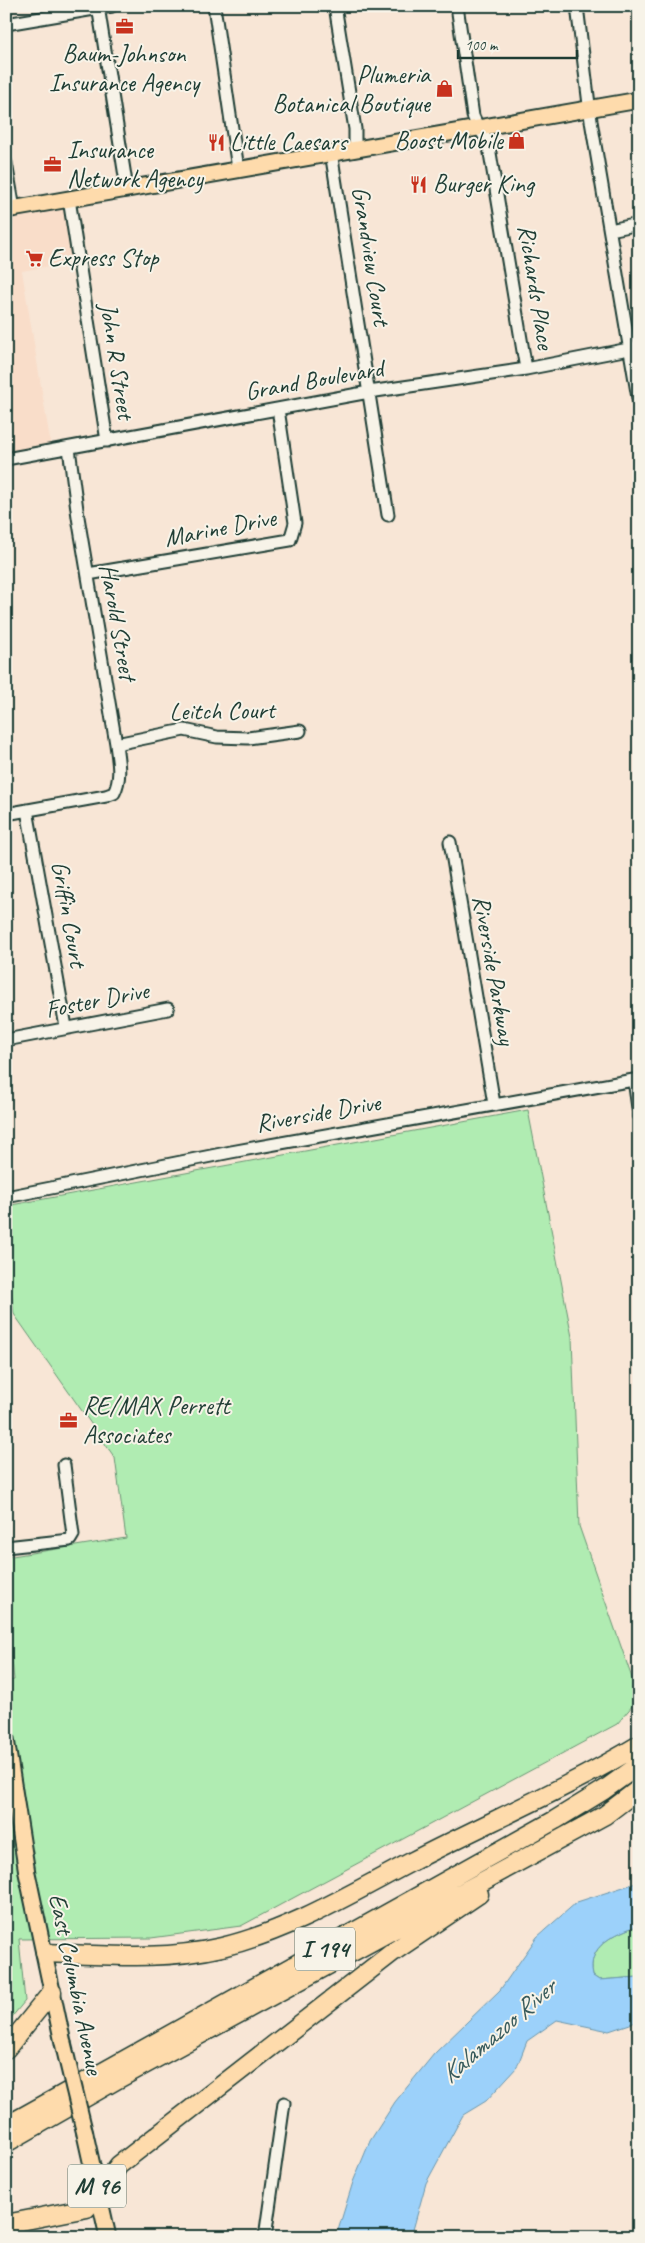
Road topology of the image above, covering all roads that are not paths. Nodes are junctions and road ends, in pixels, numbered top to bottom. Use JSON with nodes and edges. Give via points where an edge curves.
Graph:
{"nodes":[{"id":1,"x":112,"y":6,"type":"edge"},
{"id":2,"x":214,"y":6,"type":"edge"},
{"id":3,"x":335,"y":6,"type":"edge"},
{"id":4,"x":457,"y":6,"type":"edge"},
{"id":5,"x":577,"y":6,"type":"edge"},
{"id":6,"x":98,"y":7,"type":"edge"},
{"id":7,"x":6,"y":24,"type":"edge"},
{"id":8,"x":639,"y":100,"type":"edge"},
{"id":9,"x":591,"y":108,"type":"junction"},
{"id":10,"x":478,"y":127,"type":"junction"},
{"id":11,"x":355,"y":148,"type":"junction"},
{"id":12,"x":331,"y":152,"type":"junction"},
{"id":13,"x":6,"y":163,"type":"edge"},
{"id":14,"x":238,"y":168,"type":"junction"},
{"id":15,"x":127,"y":189,"type":"junction"},
{"id":16,"x":69,"y":199,"type":"junction"},
{"id":17,"x":10,"y":210,"type":"edge"},
{"id":18,"x":639,"y":224,"type":"edge"},
{"id":19,"x":610,"y":230,"type":"junction"},
{"id":20,"x":634,"y":348,"type":"edge"},
{"id":21,"x":526,"y":369,"type":"junction"},
{"id":22,"x":369,"y":392,"type":"junction"},
{"id":23,"x":639,"y":404,"type":"edge"},
{"id":24,"x":278,"y":409,"type":"junction"},
{"id":25,"x":107,"y":441,"type":"junction"},
{"id":26,"x":69,"y":448,"type":"junction"},
{"id":27,"x":6,"y":459,"type":"edge"},
{"id":28,"x":388,"y":516,"type":"dead end"},
{"id":29,"x":88,"y":574,"type":"junction"},
{"id":30,"x":300,"y":731,"type":"dead end"},
{"id":31,"x":116,"y":744,"type":"junction"},
{"id":32,"x":27,"y":810,"type":"junction"},
{"id":33,"x":6,"y":814,"type":"edge"},
{"id":34,"x":450,"y":842,"type":"dead end"},
{"id":35,"x":168,"y":1009,"type":"dead end"},
{"id":36,"x":66,"y":1027,"type":"junction"},
{"id":37,"x":6,"y":1040,"type":"edge"},
{"id":38,"x":636,"y":1079,"type":"edge"},
{"id":39,"x":494,"y":1104,"type":"junction"},
{"id":40,"x":639,"y":1115,"type":"edge"},
{"id":41,"x":6,"y":1197,"type":"edge"},
{"id":42,"x":64,"y":1465,"type":"dead end"},
{"id":43,"x":6,"y":1547,"type":"edge"},
{"id":44,"x":6,"y":1739,"type":"edge"},
{"id":45,"x":639,"y":1745,"type":"edge"},
{"id":46,"x":639,"y":1765,"type":"edge"},
{"id":47,"x":639,"y":1789,"type":"edge"},
{"id":48,"x":567,"y":1835,"type":"junction"},
{"id":49,"x":45,"y":1953,"type":"junction"},
{"id":50,"x":52,"y":1992,"type":"junction"},
{"id":51,"x":6,"y":2049,"type":"edge"},
{"id":52,"x":284,"y":2103,"type":"dead end"},
{"id":53,"x":6,"y":2126,"type":"edge"},
{"id":54,"x":6,"y":2143,"type":"edge"},
{"id":55,"x":99,"y":2194,"type":"junction"},
{"id":56,"x":6,"y":2224,"type":"edge"},
{"id":57,"x":108,"y":2237,"type":"edge"},
{"id":58,"x":265,"y":2237,"type":"edge"}],
"edges":[{"from":1,"to":6,"type":"street"},
{"from":2,"to":14,"type":"street"},
{"from":3,"to":11,"type":"street"},
{"from":4,"to":10,"type":"street","name":"Richards Place","via":[[473,116]]},
{"from":5,"to":9,"type":"street"},
{"from":6,"to":7,"type":"street"},
{"from":6,"to":15,"type":"street"},
{"from":8,"to":9,"type":"main road"},
{"from":9,"to":10,"type":"main road"},
{"from":9,"to":19,"type":"street"},
{"from":10,"to":11,"type":"main road"},
{"from":10,"to":21,"type":"street","name":"Richards Place","via":[[488,141]]},
{"from":11,"to":12,"type":"main road"},
{"from":12,"to":14,"type":"main road"},
{"from":12,"to":22,"type":"street","name":"Grandview Court"},
{"from":13,"to":17,"type":"street"},
{"from":14,"to":15,"type":"main road"},
{"from":15,"to":16,"type":"main road"},
{"from":16,"to":17,"type":"main road"},
{"from":16,"to":25,"type":"street","name":"John R Street"},
{"from":18,"to":19,"type":"street"},
{"from":19,"to":20,"type":"street"},
{"from":20,"to":21,"type":"street","name":"Grand Boulevard"},
{"from":20,"to":23,"type":"street"},
{"from":21,"to":22,"type":"street","name":"Grand Boulevard"},
{"from":22,"to":24,"type":"street","name":"Grand Boulevard"},
{"from":22,"to":28,"type":"street","name":"Grandview Court"},
{"from":24,"to":25,"type":"street","name":"Grand Boulevard"},
{"from":24,"to":29,"type":"street","name":"Marine Drive","via":[[295,523],[290,540]]},
{"from":25,"to":26,"type":"street","name":"Grand Boulevard"},
{"from":26,"to":27,"type":"street","name":"Grand Boulevard"},
{"from":26,"to":29,"type":"street","name":"Harold Street"},
{"from":29,"to":31,"type":"street","name":"Harold Street"},
{"from":30,"to":31,"type":"street","name":"Leitch Court","via":[[248,738],[218,737],[184,730]]},
{"from":31,"to":32,"type":"street","name":"Harold Street","via":[[120,772],[114,792]]},
{"from":32,"to":33,"type":"street"},
{"from":32,"to":36,"type":"street","name":"Griffin Court"},
{"from":34,"to":39,"type":"street","name":"Riverside Parkway"},
{"from":35,"to":36,"type":"street","name":"Foster Drive"},
{"from":36,"to":37,"type":"street","name":"Foster Drive","via":[[55,1032]]},
{"from":38,"to":39,"type":"street","name":"Riverside Drive"},
{"from":38,"to":40,"type":"street"},
{"from":39,"to":41,"type":"street","name":"Riverside Drive"},
{"from":42,"to":43,"type":"street","via":[[73,1535],[70,1540]]},
{"from":44,"to":49,"type":"main road","name":"East Columbia Avenue","number":"M 96","via":[[27,1873]]},
{"from":45,"to":49,"type":"highway","via":[[338,1902],[246,1940],[184,1954],[144,1957]]},
{"from":46,"to":53,"type":"highway","number":"I 194","via":[[555,1820]]},
{"from":47,"to":48,"type":"highway","number":"I 194","via":[[604,1815]]},
{"from":48,"to":54,"type":"highway","number":"I 194"},
{"from":48,"to":55,"type":"highway","via":[[394,1952],[119,2165]]},
{"from":49,"to":50,"type":"main road","name":"East Columbia Avenue","number":"M 96"},
{"from":50,"to":51,"type":"highway"},
{"from":50,"to":55,"type":"main road","name":"East Columbia Avenue","number":"M 96","bridge":true},
{"from":52,"to":58,"type":"street"},
{"from":55,"to":56,"type":"highway","via":[[87,2208]]},
{"from":55,"to":57,"type":"main road","name":"East Columbia Avenue","number":"M 96"}]}
